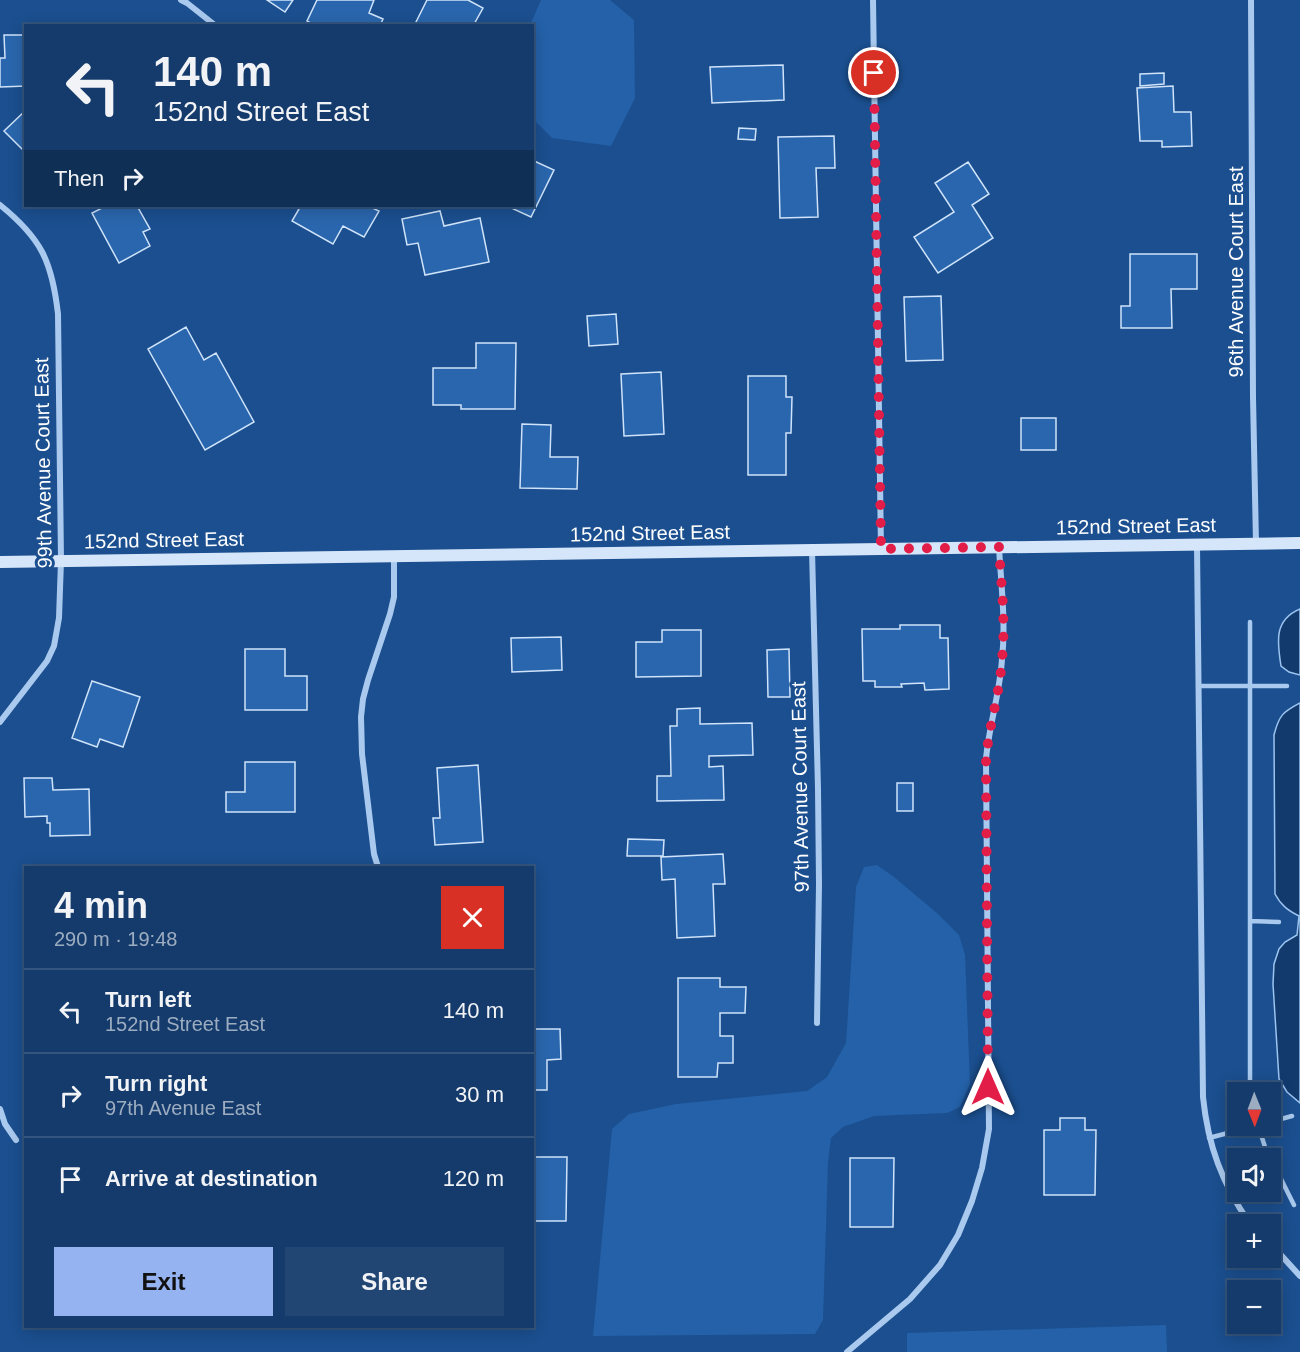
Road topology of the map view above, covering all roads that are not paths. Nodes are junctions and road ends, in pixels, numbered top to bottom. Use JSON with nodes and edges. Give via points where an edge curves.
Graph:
{"nodes":[{"id":1,"x":181,"y":0,"type":"edge"},
{"id":2,"x":873,"y":0,"type":"edge"},
{"id":3,"x":1251,"y":0,"type":"edge"},
{"id":4,"x":213,"y":24,"type":"edge"},
{"id":5,"x":0,"y":205,"type":"edge"},
{"id":6,"x":1256,"y":543,"type":"junction"},
{"id":7,"x":1300,"y":543,"type":"edge"},
{"id":8,"x":1197,"y":544,"type":"junction"},
{"id":9,"x":999,"y":547,"type":"junction"},
{"id":10,"x":881,"y":549,"type":"junction"},
{"id":11,"x":812,"y":550,"type":"junction"},
{"id":12,"x":394,"y":556,"type":"junction"},
{"id":13,"x":61,"y":561,"type":"junction"},
{"id":14,"x":0,"y":562,"type":"edge"},
{"id":15,"x":1250,"y":622,"type":"dead end"},
{"id":16,"x":1250,"y":686,"type":"junction"},
{"id":17,"x":1287,"y":686,"type":"dead end"},
{"id":18,"x":1198,"y":687,"type":"junction"},
{"id":19,"x":0,"y":722,"type":"edge"},
{"id":20,"x":378,"y":866,"type":"edge"},
{"id":21,"x":1250,"y":921,"type":"junction"},
{"id":22,"x":1279,"y":922,"type":"dead end"},
{"id":23,"x":817,"y":1023,"type":"dead end"},
{"id":24,"x":1250,"y":1082,"type":"edge"},
{"id":25,"x":0,"y":1109,"type":"edge"},
{"id":26,"x":1292,"y":1116,"type":"dead end"},
{"id":27,"x":1281,"y":1119,"type":"edge"},
{"id":28,"x":1227,"y":1133,"type":"edge"},
{"id":29,"x":1262,"y":1136,"type":"edge"},
{"id":30,"x":1209,"y":1138,"type":"junction"},
{"id":31,"x":16,"y":1140,"type":"dead end"},
{"id":32,"x":1294,"y":1205,"type":"dead end"},
{"id":33,"x":1243,"y":1214,"type":"edge"},
{"id":34,"x":1281,"y":1255,"type":"edge"},
{"id":35,"x":1300,"y":1276,"type":"edge"},
{"id":36,"x":847,"y":1352,"type":"edge"}],
"edges":[{"from":1,"to":4,"type":"street"},
{"from":2,"to":10,"type":"street"},
{"from":3,"to":6,"type":"street","name":"96th Avenue Court East"},
{"from":5,"to":13,"type":"street","name":"99th Avenue Court East","via":[[36,241],[55,288]]},
{"from":6,"to":7,"type":"main road","name":"152nd Street East"},
{"from":6,"to":8,"type":"main road","name":"152nd Street East"},
{"from":8,"to":9,"type":"main road","name":"152nd Street East"},
{"from":8,"to":18,"type":"street"},
{"from":9,"to":10,"type":"main road","name":"152nd Street East"},
{"from":9,"to":36,"type":"street","via":[[1002,659],[986,759],[988,1128],[982,1168],[958,1235],[940,1265],[910,1299]]},
{"from":10,"to":11,"type":"main road","name":"152nd Street East"},
{"from":11,"to":12,"type":"main road","name":"152nd Street East"},
{"from":11,"to":23,"type":"street","name":"97th Avenue Court East","via":[[818,789]]},
{"from":12,"to":13,"type":"main road","name":"152nd Street East"},
{"from":12,"to":20,"type":"street","via":[[394,597],[368,680],[361,717],[362,754]]},
{"from":13,"to":14,"type":"main road","name":"152nd Street East"},
{"from":13,"to":19,"type":"street","name":"99th Avenue Court East","via":[[54,646]]},
{"from":15,"to":16,"type":"lane"},
{"from":16,"to":17,"type":"lane"},
{"from":16,"to":18,"type":"lane"},
{"from":16,"to":21,"type":"lane"},
{"from":18,"to":30,"type":"street","via":[[1203,1097]]},
{"from":21,"to":22,"type":"lane"},
{"from":21,"to":24,"type":"lane"},
{"from":25,"to":31,"type":"street"},
{"from":26,"to":27,"type":"lane"},
{"from":28,"to":30,"type":"lane"},
{"from":29,"to":32,"type":"lane"},
{"from":30,"to":33,"type":"street","via":[[1224,1181]]},
{"from":34,"to":35,"type":"street"}]}
